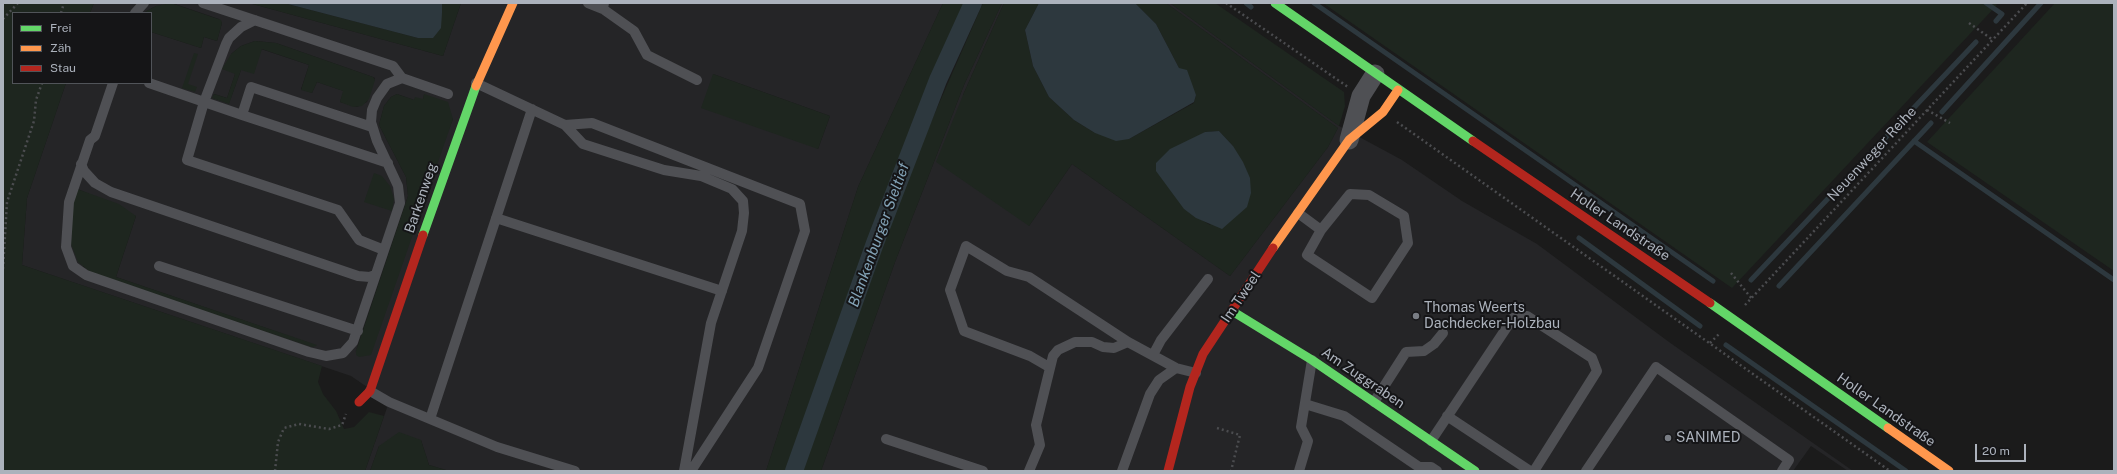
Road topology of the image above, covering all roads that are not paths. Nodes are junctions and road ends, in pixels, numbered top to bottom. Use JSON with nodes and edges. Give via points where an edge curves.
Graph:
{"nodes":[{"id":1,"x":144,"y":3,"type":"edge"},
{"id":2,"x":203,"y":3,"type":"edge"},
{"id":3,"x":513,"y":3,"type":"edge"},
{"id":4,"x":588,"y":3,"type":"edge"},
{"id":5,"x":1275,"y":3,"type":"edge"},
{"id":6,"x":604,"y":6,"type":"edge"},
{"id":7,"x":136,"y":12,"type":"edge"},
{"id":8,"x":255,"y":20,"type":"junction"},
{"id":9,"x":1375,"y":74,"type":"junction"},
{"id":10,"x":402,"y":78,"type":"junction"},
{"id":11,"x":697,"y":80,"type":"dead end"},
{"id":12,"x":476,"y":83,"type":"junction"},
{"id":13,"x":113,"y":84,"type":"edge"},
{"id":14,"x":152,"y":84,"type":"edge"},
{"id":15,"x":1398,"y":90,"type":"junction"},
{"id":16,"x":448,"y":94,"type":"dead end"},
{"id":17,"x":204,"y":102,"type":"junction"},
{"id":18,"x":532,"y":109,"type":"junction"},
{"id":19,"x":242,"y":115,"type":"junction"},
{"id":20,"x":565,"y":125,"type":"junction"},
{"id":21,"x":372,"y":127,"type":"junction"},
{"id":22,"x":1349,"y":140,"type":"junction"},
{"id":23,"x":388,"y":163,"type":"junction"},
{"id":24,"x":81,"y":164,"type":"junction"},
{"id":25,"x":1298,"y":213,"type":"junction"},
{"id":26,"x":496,"y":218,"type":"junction"},
{"id":27,"x":1321,"y":230,"type":"junction"},
{"id":28,"x":384,"y":250,"type":"junction"},
{"id":29,"x":159,"y":266,"type":"dead end"},
{"id":30,"x":375,"y":275,"type":"junction"},
{"id":31,"x":1208,"y":279,"type":"dead end"},
{"id":32,"x":722,"y":291,"type":"junction"},
{"id":33,"x":1232,"y":311,"type":"junction"},
{"id":34,"x":358,"y":331,"type":"junction"},
{"id":35,"x":1443,"y":333,"type":"dead end"},
{"id":36,"x":1128,"y":342,"type":"junction"},
{"id":37,"x":1153,"y":355,"type":"junction"},
{"id":38,"x":1312,"y":360,"type":"junction"},
{"id":39,"x":1049,"y":367,"type":"junction"},
{"id":40,"x":1176,"y":368,"type":"junction"},
{"id":41,"x":1196,"y":373,"type":"junction"},
{"id":42,"x":370,"y":391,"type":"junction"},
{"id":43,"x":359,"y":402,"type":"road end"},
{"id":44,"x":1374,"y":402,"type":"junction"},
{"id":45,"x":1305,"y":404,"type":"junction"},
{"id":46,"x":1448,"y":416,"type":"junction"},
{"id":47,"x":430,"y":419,"type":"junction"},
{"id":48,"x":886,"y":439,"type":"dead end"},
{"id":49,"x":1431,"y":441,"type":"junction"},
{"id":50,"x":1420,"y":469,"type":"edge"},
{"id":51,"x":575,"y":471,"type":"edge"},
{"id":52,"x":684,"y":471,"type":"edge"},
{"id":53,"x":691,"y":471,"type":"edge"},
{"id":54,"x":983,"y":471,"type":"edge"},
{"id":55,"x":1029,"y":471,"type":"edge"},
{"id":56,"x":1122,"y":471,"type":"edge"},
{"id":57,"x":1168,"y":471,"type":"edge"},
{"id":58,"x":1299,"y":471,"type":"edge"},
{"id":59,"x":1437,"y":471,"type":"edge"},
{"id":60,"x":1475,"y":471,"type":"edge"},
{"id":61,"x":1530,"y":471,"type":"edge"},
{"id":62,"x":1534,"y":471,"type":"edge"},
{"id":63,"x":1586,"y":471,"type":"edge"},
{"id":64,"x":1782,"y":471,"type":"edge"},
{"id":65,"x":1949,"y":471,"type":"edge"}],
"edges":[{"from":1,"to":7,"type":"lane"},
{"from":2,"to":8,"type":"lane"},
{"from":3,"to":12,"type":"street","name":"Barkenweg"},
{"from":4,"to":6,"type":"lane"},
{"from":5,"to":9,"type":"street","name":"Holler Landstraße"},
{"from":6,"to":11,"type":"lane","via":[[634,31],[647,55]]},
{"from":8,"to":10,"type":"lane","via":[[393,66]]},
{"from":8,"to":17,"type":"lane","via":[[241,27],[229,38],[219,58]]},
{"from":9,"to":15,"type":"street","name":"Holler Landstraße"},
{"from":9,"to":22,"type":"street","name":"Im Tweel","via":[[1360,96]]},
{"from":10,"to":16,"type":"lane"},
{"from":10,"to":21,"type":"lane","via":[[387,84],[377,98],[372,110]]},
{"from":12,"to":18,"type":"lane"},
{"from":12,"to":42,"type":"street","name":"Barkenweg"},
{"from":13,"to":24,"type":"lane","via":[[95,136],[90,140]]},
{"from":14,"to":17,"type":"lane"},
{"from":15,"to":22,"type":"street","name":"Im Tweel","via":[[1383,112]]},
{"from":15,"to":65,"type":"street","name":"Holler Landstraße","via":[[1733,319]]},
{"from":17,"to":19,"type":"lane"},
{"from":17,"to":28,"type":"lane","via":[[187,160],[338,210],[359,240]]},
{"from":18,"to":20,"type":"lane"},
{"from":18,"to":26,"type":"lane"},
{"from":19,"to":21,"type":"lane","via":[[251,87]]},
{"from":19,"to":23,"type":"lane"},
{"from":20,"to":32,"type":"lane","via":[[583,144],[664,170],[701,176],[732,189],[743,201],[744,213],[742,231]]},
{"from":20,"to":53,"type":"lane","via":[[592,123],[800,204],[805,231],[758,368]]},
{"from":21,"to":23,"type":"lane"},
{"from":22,"to":25,"type":"street","name":"Im Tweel"},
{"from":23,"to":28,"type":"lane","via":[[401,198]]},
{"from":24,"to":30,"type":"lane","via":[[98,186],[141,203],[358,276],[370,278]]},
{"from":24,"to":34,"type":"lane","via":[[68,202],[66,240],[70,260],[82,274],[319,355],[336,356],[343,353],[353,342]]},
{"from":25,"to":27,"type":"lane"},
{"from":25,"to":33,"type":"street","name":"Im Tweel"},
{"from":26,"to":32,"type":"lane"},
{"from":26,"to":47,"type":"lane"},
{"from":27,"to":27,"type":"lane","via":[[1350,194],[1369,195],[1404,216],[1408,243],[1372,298],[1307,255]]},
{"from":28,"to":30,"type":"lane"},
{"from":29,"to":34,"type":"lane"},
{"from":30,"to":34,"type":"lane"},
{"from":31,"to":37,"type":"lane","via":[[1161,340]]},
{"from":32,"to":52,"type":"lane","via":[[711,323]]},
{"from":33,"to":38,"type":"street","name":"Am Zuggraben"},
{"from":33,"to":41,"type":"street","name":"Im Tweel","via":[[1203,354]]},
{"from":35,"to":44,"type":"lane","via":[[1424,351],[1406,352]]},
{"from":36,"to":37,"type":"lane"},
{"from":36,"to":39,"type":"lane","via":[[1114,348],[1102,347],[1092,342],[1075,342],[1058,350]]},
{"from":36,"to":39,"type":"lane","via":[[1029,277],[1007,271],[966,246],[950,290],[964,331],[1030,356]]},
{"from":37,"to":40,"type":"lane"},
{"from":38,"to":44,"type":"street","name":"Am Zuggraben"},
{"from":38,"to":45,"type":"lane"},
{"from":39,"to":55,"type":"lane","via":[[1036,425],[1040,444]]},
{"from":40,"to":41,"type":"lane"},
{"from":40,"to":56,"type":"lane","via":[[1159,380],[1150,394]]},
{"from":41,"to":57,"type":"street","name":"Im Tweel"},
{"from":42,"to":43,"type":"street","name":"Barkenweg"},
{"from":42,"to":47,"type":"lane"},
{"from":44,"to":49,"type":"street","name":"Am Zuggraben"},
{"from":45,"to":50,"type":"lane","via":[[1344,416]]},
{"from":45,"to":58,"type":"lane","via":[[1301,426],[1308,441]]},
{"from":46,"to":49,"type":"lane"},
{"from":46,"to":61,"type":"lane"},
{"from":46,"to":62,"type":"lane","via":[[1513,318],[1528,316],[1592,358],[1596,371]]},
{"from":47,"to":51,"type":"lane","via":[[497,447]]},
{"from":48,"to":54,"type":"lane"},
{"from":49,"to":60,"type":"street","name":"Am Zuggraben"},
{"from":50,"to":59,"type":"lane","via":[[1431,467]]},
{"from":63,"to":64,"type":"lane","via":[[1656,367],[1789,460]]}]}
